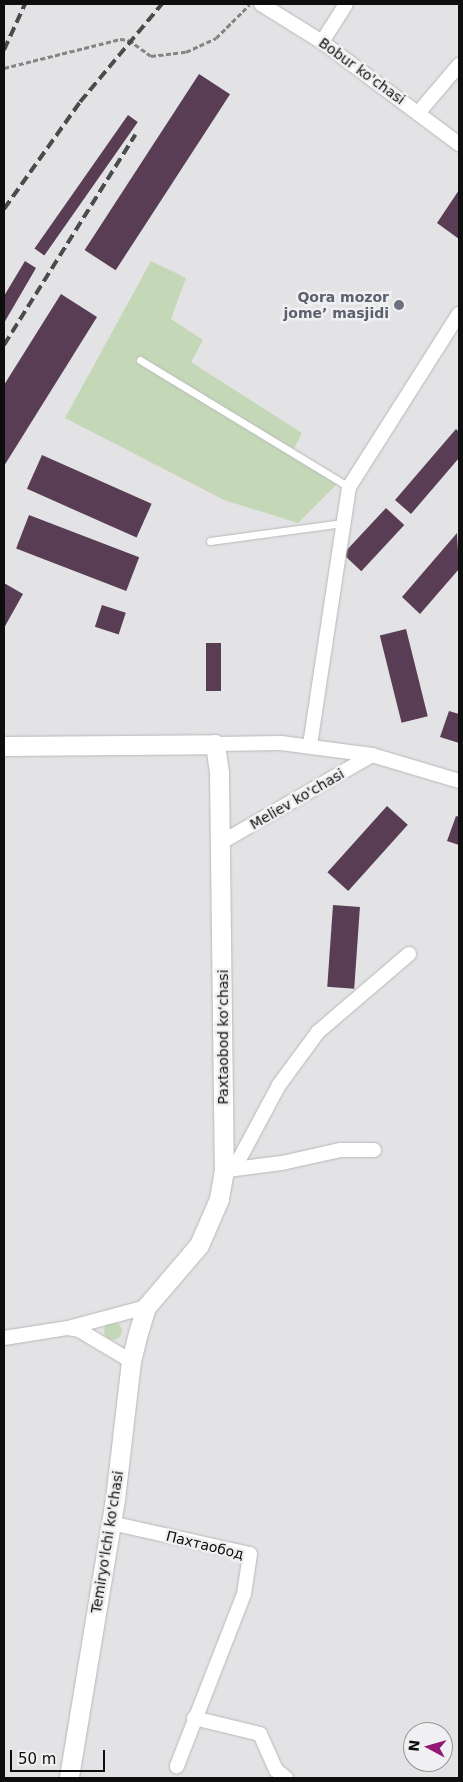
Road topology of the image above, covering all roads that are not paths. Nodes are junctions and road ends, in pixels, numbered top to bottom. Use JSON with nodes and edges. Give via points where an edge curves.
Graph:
{"nodes":[{"id":1,"x":261,"y":4,"type":"edge"},
{"id":2,"x":346,"y":4,"type":"edge"},
{"id":3,"x":322,"y":42,"type":"junction"},
{"id":4,"x":459,"y":65,"type":"edge"},
{"id":5,"x":419,"y":112,"type":"junction"},
{"id":6,"x":459,"y":144,"type":"edge"},
{"id":7,"x":459,"y":314,"type":"edge"},
{"id":8,"x":140,"y":360,"type":"dead end"},
{"id":9,"x":349,"y":487,"type":"junction"},
{"id":10,"x":343,"y":523,"type":"junction"},
{"id":11,"x":210,"y":541,"type":"dead end"},
{"id":12,"x":215,"y":744,"type":"junction"},
{"id":13,"x":310,"y":745,"type":"junction"},
{"id":14,"x":4,"y":746,"type":"edge"},
{"id":15,"x":372,"y":755,"type":"junction"},
{"id":16,"x":459,"y":781,"type":"edge"},
{"id":17,"x":222,"y":842,"type":"junction"},
{"id":18,"x":408,"y":954,"type":"dead end"},
{"id":19,"x":374,"y":1150,"type":"dead end"},
{"id":20,"x":229,"y":1170,"type":"junction"},
{"id":21,"x":146,"y":1307,"type":"junction"},
{"id":22,"x":68,"y":1328,"type":"junction"},
{"id":23,"x":4,"y":1338,"type":"edge"},
{"id":24,"x":131,"y":1361,"type":"junction"},
{"id":25,"x":111,"y":1523,"type":"junction"},
{"id":26,"x":194,"y":1718,"type":"junction"},
{"id":27,"x":177,"y":1766,"type":"dead end"},
{"id":28,"x":69,"y":1778,"type":"edge"},
{"id":29,"x":286,"y":1778,"type":"edge"}],
"edges":[{"from":1,"to":3,"type":"street","name":"Bobur ko'chasi"},
{"from":2,"to":3,"type":"street"},
{"from":3,"to":5,"type":"street","name":"Bobur ko'chasi"},
{"from":4,"to":5,"type":"street"},
{"from":5,"to":6,"type":"street","name":"Bobur ko'chasi"},
{"from":7,"to":9,"type":"street"},
{"from":8,"to":9,"type":"lane"},
{"from":9,"to":10,"type":"street"},
{"from":10,"to":11,"type":"lane"},
{"from":10,"to":13,"type":"street"},
{"from":12,"to":13,"type":"street","name":"Meliev ko'chasi"},
{"from":12,"to":14,"type":"street"},
{"from":12,"to":17,"type":"street","name":"Paxtaobod ko‘chasi"},
{"from":13,"to":15,"type":"street","name":"Meliev ko'chasi"},
{"from":15,"to":16,"type":"street","name":"Meliev ko'chasi"},
{"from":15,"to":17,"type":"street","name":"Meliev ko'chasi"},
{"from":17,"to":20,"type":"street","name":"Paxtaobod ko‘chasi"},
{"from":18,"to":20,"type":"street","via":[[318,1032],[279,1085]]},
{"from":19,"to":20,"type":"street","via":[[340,1150],[282,1163]]},
{"from":20,"to":21,"type":"street","name":"Paxtaobod ko‘chasi","via":[[199,1245]]},
{"from":21,"to":22,"type":"street"},
{"from":21,"to":24,"type":"street","name":"Temiryo'lchi ko'chasi"},
{"from":22,"to":23,"type":"street"},
{"from":22,"to":24,"type":"street","via":[[79,1330]]},
{"from":24,"to":25,"type":"street","name":"Temiryo'lchi ko'chasi"},
{"from":25,"to":26,"type":"street","name":"Пахтаобод","via":[[250,1554],[244,1594]]},
{"from":25,"to":28,"type":"street","name":"Temiryo'lchi ko'chasi"},
{"from":26,"to":27,"type":"street","name":"Пахтаобод"},
{"from":26,"to":29,"type":"street","via":[[260,1734],[276,1770]]}]}
